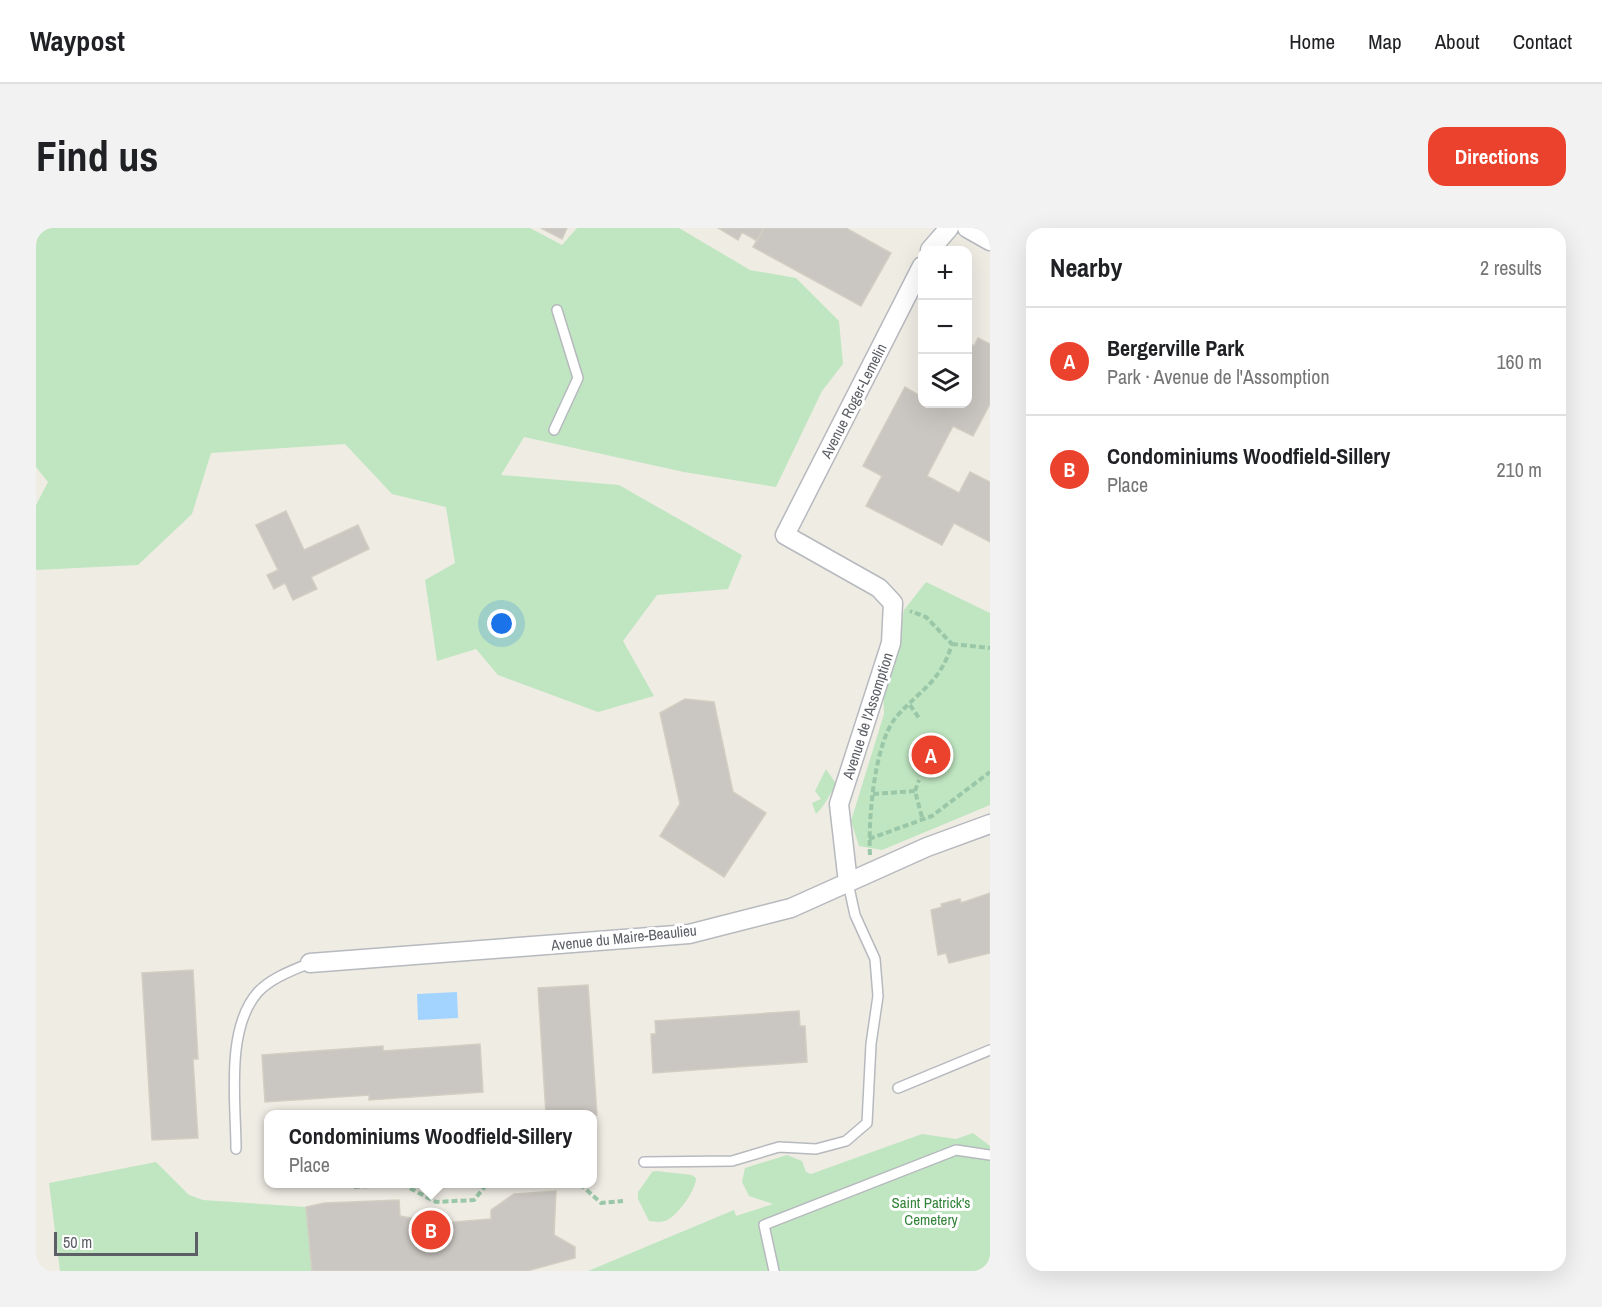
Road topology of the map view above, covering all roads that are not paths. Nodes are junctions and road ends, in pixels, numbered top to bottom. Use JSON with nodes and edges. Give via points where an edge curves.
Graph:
{"nodes":[{"id":1,"x":949,"y":228,"type":"edge"},
{"id":2,"x":967,"y":228,"type":"edge"},
{"id":3,"x":990,"y":242,"type":"edge"},
{"id":4,"x":933,"y":246,"type":"edge"},
{"id":5,"x":918,"y":274,"type":"edge"},
{"id":6,"x":557,"y":310,"type":"dead end"},
{"id":7,"x":554,"y":430,"type":"dead end"},
{"id":8,"x":893,"y":603,"type":"joint"},
{"id":9,"x":990,"y":824,"type":"edge"},
{"id":10,"x":848,"y":883,"type":"junction"},
{"id":11,"x":310,"y":963,"type":"joint"},
{"id":12,"x":990,"y":1050,"type":"edge"},
{"id":13,"x":898,"y":1088,"type":"dead end"},
{"id":14,"x":236,"y":1149,"type":"dead end"},
{"id":15,"x":990,"y":1155,"type":"edge"},
{"id":16,"x":644,"y":1162,"type":"dead end"},
{"id":17,"x":774,"y":1271,"type":"edge"}],
"edges":[{"from":1,"to":4,"type":"street"},
{"from":2,"to":3,"type":"street"},
{"from":5,"to":8,"type":"street","name":"Avenue Roger-Lemelin","via":[[785,535],[879,588]]},
{"from":6,"to":7,"type":"lane","via":[[578,378]]},
{"from":8,"to":10,"type":"street","name":"Avenue de l'Assomption","via":[[891,644],[839,804]]},
{"from":9,"to":10,"type":"street","name":"Avenue du Maire-Beaulieu","via":[[871,870]]},
{"from":10,"to":11,"type":"street","name":"Avenue du Maire-Beaulieu","via":[[791,908],[689,934]]},
{"from":10,"to":16,"type":"lane","via":[[855,915],[875,959],[877,977],[867,1123],[846,1141],[816,1149],[779,1147],[732,1161]]},
{"from":11,"to":14,"type":"lane","via":[[282,975],[258,992],[244,1017],[235,1044]]},
{"from":12,"to":13,"type":"lane"},
{"from":15,"to":17,"type":"lane","via":[[956,1150],[764,1225]]}]}
